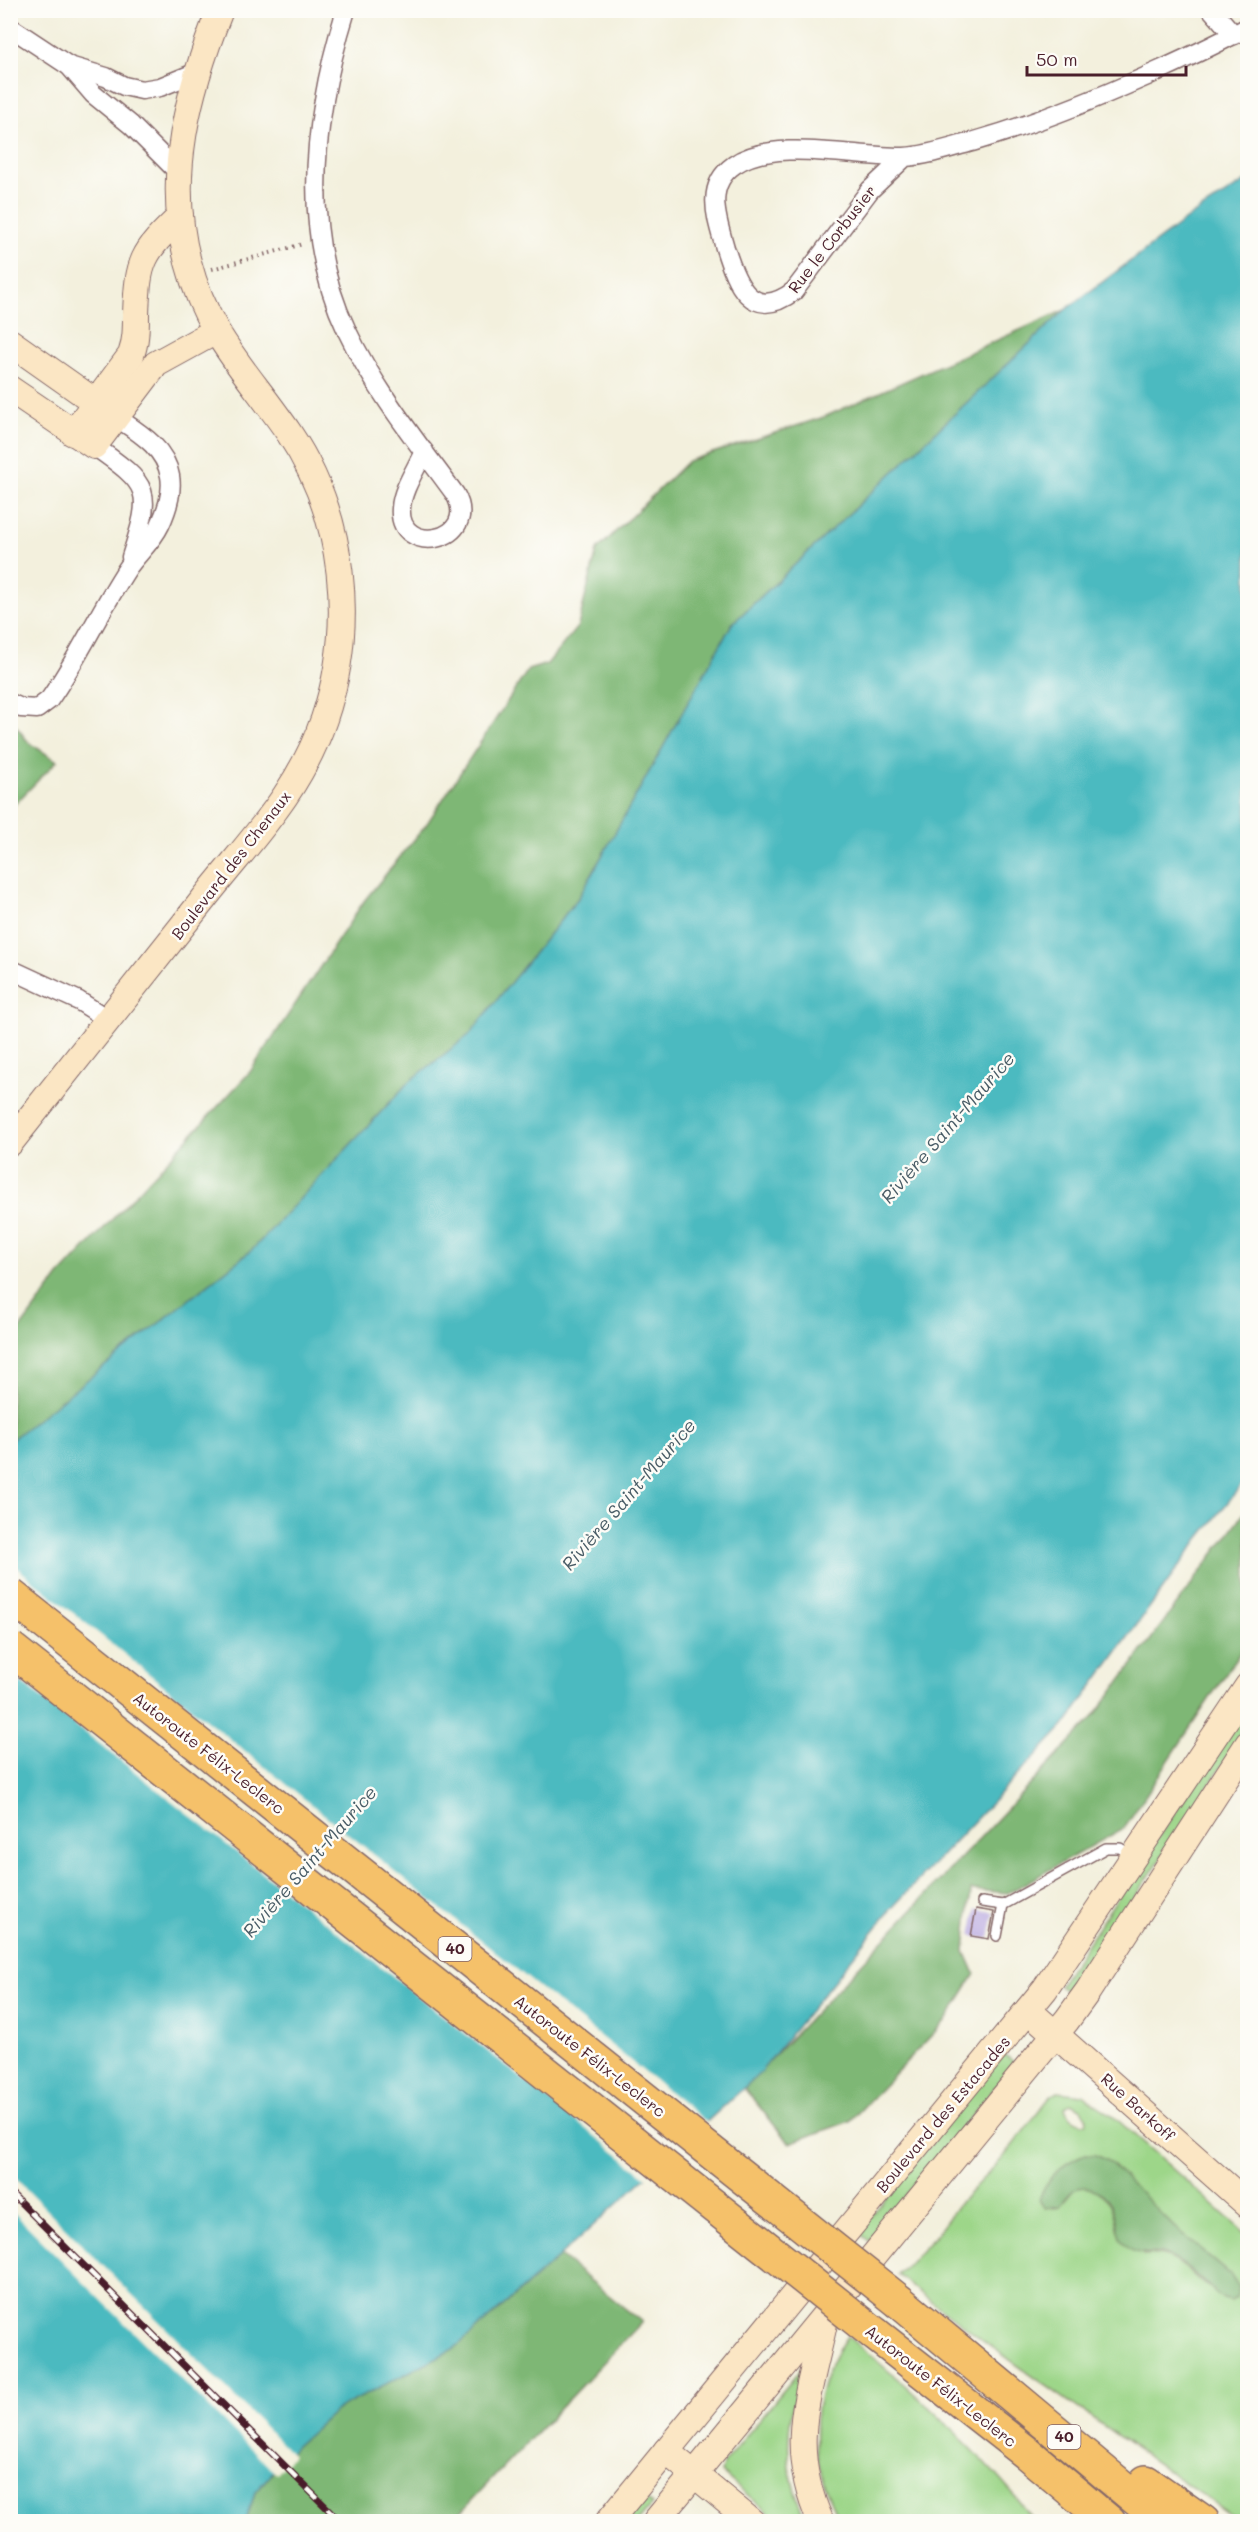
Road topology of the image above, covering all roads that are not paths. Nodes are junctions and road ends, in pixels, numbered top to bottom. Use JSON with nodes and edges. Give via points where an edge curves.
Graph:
{"nodes":[{"id":1,"x":220,"y":10,"type":"edge"},
{"id":2,"x":346,"y":10,"type":"edge"},
{"id":3,"x":1212,"y":10,"type":"edge"},
{"id":4,"x":10,"y":27,"type":"edge"},
{"id":5,"x":1241,"y":31,"type":"edge"},
{"id":6,"x":69,"y":66,"type":"junction"},
{"id":7,"x":197,"y":72,"type":"junction"},
{"id":8,"x":905,"y":157,"type":"junction"},
{"id":9,"x":179,"y":173,"type":"junction"},
{"id":10,"x":180,"y":217,"type":"junction"},
{"id":11,"x":216,"y":331,"type":"junction"},
{"id":12,"x":10,"y":342,"type":"edge"},
{"id":13,"x":10,"y":389,"type":"edge"},
{"id":14,"x":106,"y":410,"type":"junction"},
{"id":15,"x":84,"y":439,"type":"junction"},
{"id":16,"x":424,"y":452,"type":"dead end"},
{"id":17,"x":128,"y":568,"type":"junction"},
{"id":18,"x":10,"y":703,"type":"edge"},
{"id":19,"x":10,"y":969,"type":"edge"},
{"id":20,"x":109,"y":1020,"type":"junction"},
{"id":21,"x":10,"y":1143,"type":"edge"},
{"id":22,"x":10,"y":1595,"type":"edge"},
{"id":23,"x":10,"y":1648,"type":"edge"},
{"id":24,"x":1248,"y":1686,"type":"edge"},
{"id":25,"x":1248,"y":1744,"type":"edge"},
{"id":26,"x":1133,"y":1856,"type":"junction"},
{"id":27,"x":982,"y":1902,"type":"dead end"},
{"id":28,"x":1003,"y":1905,"type":"junction"},
{"id":29,"x":997,"y":1936,"type":"dead end"},
{"id":30,"x":1028,"y":2010,"type":"junction"},
{"id":31,"x":1056,"y":2034,"type":"junction"},
{"id":32,"x":1248,"y":2205,"type":"edge"},
{"id":33,"x":826,"y":2316,"type":"junction"},
{"id":34,"x":963,"y":2353,"type":"junction"},
{"id":35,"x":666,"y":2451,"type":"junction"},
{"id":36,"x":1027,"y":2453,"type":"junction"},
{"id":37,"x":694,"y":2474,"type":"junction"},
{"id":38,"x":608,"y":2522,"type":"edge"},
{"id":39,"x":655,"y":2522,"type":"edge"},
{"id":40,"x":752,"y":2522,"type":"edge"},
{"id":41,"x":821,"y":2522,"type":"edge"},
{"id":42,"x":1083,"y":2522,"type":"edge"},
{"id":43,"x":1109,"y":2522,"type":"edge"},
{"id":44,"x":1164,"y":2522,"type":"edge"},
{"id":45,"x":1203,"y":2522,"type":"edge"}],
"edges":[{"from":1,"to":7,"type":"street","name":"Boulevard des Chenaux"},
{"from":2,"to":16,"type":"street","via":[[326,92],[316,194],[318,241],[330,289],[347,332]]},
{"from":3,"to":5,"type":"street"},
{"from":4,"to":6,"type":"street"},
{"from":5,"to":8,"type":"street","name":"Rue le Corbusier","via":[[1040,121]]},
{"from":6,"to":7,"type":"street","via":[[142,90]]},
{"from":6,"to":9,"type":"street","via":[[93,94],[131,124]]},
{"from":7,"to":9,"type":"street","name":"Boulevard des Chenaux","via":[[184,123]]},
{"from":8,"to":8,"type":"street","name":"Rue le Corbusier","via":[[767,152],[752,155],[730,168],[720,179],[714,205],[738,284],[752,298],[763,302],[782,300],[795,291],[870,190]]},
{"from":9,"to":10,"type":"street","name":"Boulevard des Chenaux"},
{"from":10,"to":11,"type":"street","name":"Boulevard des Chenaux","via":[[191,273]]},
{"from":10,"to":14,"type":"street","via":[[144,258],[134,348]]},
{"from":11,"to":14,"type":"street","via":[[156,364]]},
{"from":11,"to":20,"type":"street","name":"Boulevard des Chenaux","via":[[297,446],[325,509],[340,575],[338,667],[324,720],[293,787]]},
{"from":12,"to":14,"type":"street"},
{"from":13,"to":15,"type":"street"},
{"from":14,"to":15,"type":"street"},
{"from":14,"to":17,"type":"street","via":[[157,448],[168,468],[170,500],[159,528]]},
{"from":15,"to":17,"type":"street","via":[[138,480],[145,502]]},
{"from":17,"to":18,"type":"street","via":[[49,700],[37,709]]},
{"from":19,"to":20,"type":"street","via":[[79,1001]]},
{"from":20,"to":21,"type":"street","name":"Boulevard des Chenaux"},
{"from":22,"to":34,"type":"highway","name":"Autoroute Félix-Leclerc","number":"40","bridge":true},
{"from":23,"to":36,"type":"highway","name":"Autoroute Félix-Leclerc","number":"40","bridge":true},
{"from":24,"to":26,"type":"street","name":"Boulevard des Estacades"},
{"from":25,"to":31,"type":"street"},
{"from":26,"to":28,"type":"lane","via":[[1120,1848],[1106,1848]]},
{"from":26,"to":30,"type":"street","name":"Boulevard des Estacades"},
{"from":27,"to":28,"type":"lane"},
{"from":28,"to":29,"type":"lane"},
{"from":30,"to":31,"type":"street","name":"Rue Barkoff"},
{"from":30,"to":35,"type":"street","name":"Boulevard des Estacades"},
{"from":31,"to":32,"type":"street","name":"Rue Barkoff"},
{"from":31,"to":33,"type":"street"},
{"from":33,"to":37,"type":"street"},
{"from":33,"to":41,"type":"street","via":[[802,2431],[807,2482]]},
{"from":34,"to":44,"type":"highway","name":"Autoroute Félix-Leclerc","number":"40"},
{"from":34,"to":45,"type":"highway"},
{"from":35,"to":37,"type":"street"},
{"from":35,"to":38,"type":"street","name":"Boulevard des Estacades"},
{"from":36,"to":42,"type":"highway"},
{"from":36,"to":43,"type":"highway","name":"Autoroute Félix-Leclerc","number":"40"},
{"from":37,"to":39,"type":"street"},
{"from":37,"to":40,"type":"street"}]}
